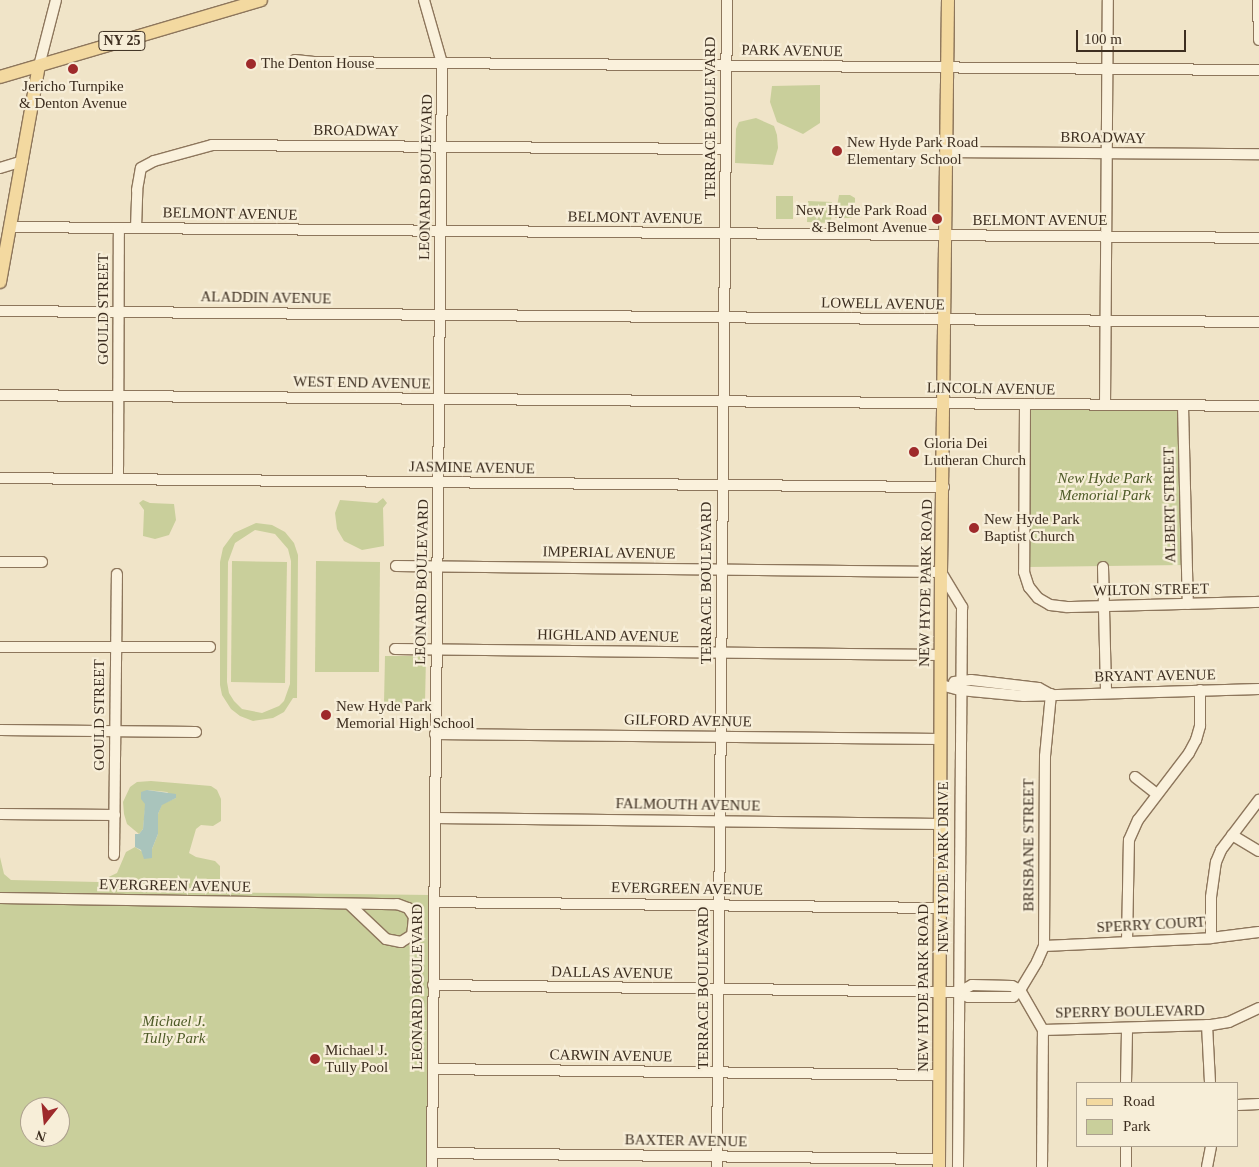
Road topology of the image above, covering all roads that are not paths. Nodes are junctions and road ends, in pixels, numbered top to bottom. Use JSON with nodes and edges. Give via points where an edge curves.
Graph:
{"nodes":[{"id":1,"x":56,"y":0,"type":"edge"},
{"id":2,"x":261,"y":0,"type":"edge"},
{"id":3,"x":424,"y":0,"type":"edge"},
{"id":4,"x":727,"y":0,"type":"edge"},
{"id":5,"x":948,"y":0,"type":"edge"},
{"id":6,"x":1108,"y":0,"type":"edge"},
{"id":7,"x":1258,"y":0,"type":"edge"},
{"id":8,"x":242,"y":3,"type":"edge"},
{"id":9,"x":1259,"y":40,"type":"edge"},
{"id":10,"x":295,"y":60,"type":"dead end"},
{"id":11,"x":442,"y":63,"type":"junction"},
{"id":12,"x":39,"y":66,"type":"junction"},
{"id":13,"x":726,"y":66,"type":"junction"},
{"id":14,"x":947,"y":68,"type":"junction"},
{"id":15,"x":1107,"y":69,"type":"junction"},
{"id":16,"x":1259,"y":70,"type":"edge"},
{"id":17,"x":0,"y":77,"type":"edge"},
{"id":18,"x":441,"y":147,"type":"junction"},
{"id":19,"x":726,"y":149,"type":"junction"},
{"id":20,"x":946,"y":152,"type":"junction"},
{"id":21,"x":1106,"y":153,"type":"junction"},
{"id":22,"x":1259,"y":154,"type":"edge"},
{"id":23,"x":23,"y":161,"type":"junction"},
{"id":24,"x":0,"y":168,"type":"edge"},
{"id":25,"x":11,"y":227,"type":"junction"},
{"id":26,"x":120,"y":228,"type":"junction"},
{"id":27,"x":136,"y":228,"type":"junction"},
{"id":28,"x":440,"y":231,"type":"junction"},
{"id":29,"x":725,"y":234,"type":"junction"},
{"id":30,"x":946,"y":236,"type":"junction"},
{"id":31,"x":1106,"y":237,"type":"junction"},
{"id":32,"x":1259,"y":238,"type":"edge"},
{"id":33,"x":3,"y":255,"type":"edge"},
{"id":34,"x":0,"y":282,"type":"edge"},
{"id":35,"x":0,"y":311,"type":"edge"},
{"id":36,"x":119,"y":312,"type":"junction"},
{"id":37,"x":439,"y":314,"type":"junction"},
{"id":38,"x":507,"y":315,"type":"joint"},
{"id":39,"x":724,"y":317,"type":"junction"},
{"id":40,"x":945,"y":320,"type":"junction"},
{"id":41,"x":1105,"y":321,"type":"junction"},
{"id":42,"x":1259,"y":322,"type":"edge"},
{"id":43,"x":0,"y":395,"type":"edge"},
{"id":44,"x":118,"y":395,"type":"junction"},
{"id":45,"x":438,"y":399,"type":"junction"},
{"id":46,"x":724,"y":401,"type":"junction"},
{"id":47,"x":944,"y":403,"type":"junction"},
{"id":48,"x":1024,"y":404,"type":"junction"},
{"id":49,"x":1105,"y":405,"type":"junction"},
{"id":50,"x":1183,"y":406,"type":"junction"},
{"id":51,"x":1259,"y":406,"type":"edge"},
{"id":52,"x":0,"y":478,"type":"edge"},
{"id":53,"x":118,"y":479,"type":"junction"},
{"id":54,"x":438,"y":482,"type":"junction"},
{"id":55,"x":723,"y":485,"type":"junction"},
{"id":56,"x":944,"y":487,"type":"junction"},
{"id":57,"x":0,"y":562,"type":"edge"},
{"id":58,"x":42,"y":562,"type":"dead end"},
{"id":59,"x":396,"y":566,"type":"dead end"},
{"id":60,"x":437,"y":566,"type":"junction"},
{"id":61,"x":1104,"y":567,"type":"dead end"},
{"id":62,"x":722,"y":570,"type":"junction"},
{"id":63,"x":941,"y":572,"type":"junction"},
{"id":64,"x":117,"y":574,"type":"dead end"},
{"id":65,"x":1259,"y":602,"type":"edge"},
{"id":66,"x":1188,"y":604,"type":"junction"},
{"id":67,"x":1104,"y":606,"type":"junction"},
{"id":68,"x":0,"y":647,"type":"edge"},
{"id":69,"x":116,"y":647,"type":"junction"},
{"id":70,"x":210,"y":647,"type":"dead end"},
{"id":71,"x":395,"y":649,"type":"dead end"},
{"id":72,"x":436,"y":650,"type":"junction"},
{"id":73,"x":722,"y":653,"type":"junction"},
{"id":74,"x":941,"y":655,"type":"junction"},
{"id":75,"x":941,"y":685,"type":"junction"},
{"id":76,"x":960,"y":685,"type":"junction"},
{"id":77,"x":1259,"y":689,"type":"edge"},
{"id":78,"x":1200,"y":690,"type":"junction"},
{"id":79,"x":1106,"y":693,"type":"junction"},
{"id":80,"x":1051,"y":694,"type":"junction"},
{"id":81,"x":0,"y":730,"type":"edge"},
{"id":82,"x":115,"y":731,"type":"junction"},
{"id":83,"x":196,"y":732,"type":"dead end"},
{"id":84,"x":436,"y":734,"type":"junction"},
{"id":85,"x":721,"y":737,"type":"junction"},
{"id":86,"x":941,"y":739,"type":"junction"},
{"id":87,"x":1135,"y":777,"type":"dead end"},
{"id":88,"x":1157,"y":794,"type":"junction"},
{"id":89,"x":1259,"y":800,"type":"edge"},
{"id":90,"x":0,"y":814,"type":"edge"},
{"id":91,"x":115,"y":815,"type":"junction"},
{"id":92,"x":435,"y":818,"type":"junction"},
{"id":93,"x":720,"y":820,"type":"junction"},
{"id":94,"x":940,"y":824,"type":"junction"},
{"id":95,"x":1232,"y":835,"type":"junction"},
{"id":96,"x":1259,"y":851,"type":"edge"},
{"id":97,"x":114,"y":855,"type":"dead end"},
{"id":98,"x":0,"y":898,"type":"edge"},
{"id":99,"x":434,"y":902,"type":"junction"},
{"id":100,"x":349,"y":904,"type":"junction"},
{"id":101,"x":719,"y":904,"type":"junction"},
{"id":102,"x":940,"y":908,"type":"junction"},
{"id":103,"x":1259,"y":932,"type":"edge"},
{"id":104,"x":1211,"y":938,"type":"junction"},
{"id":105,"x":1127,"y":942,"type":"junction"},
{"id":106,"x":1044,"y":946,"type":"junction"},
{"id":107,"x":434,"y":986,"type":"junction"},
{"id":108,"x":719,"y":989,"type":"junction"},
{"id":109,"x":1020,"y":990,"type":"junction"},
{"id":110,"x":940,"y":992,"type":"junction"},
{"id":111,"x":959,"y":992,"type":"junction"},
{"id":112,"x":1259,"y":1008,"type":"edge"},
{"id":113,"x":1207,"y":1025,"type":"junction"},
{"id":114,"x":1126,"y":1029,"type":"junction"},
{"id":115,"x":1043,"y":1030,"type":"junction"},
{"id":116,"x":433,"y":1069,"type":"junction"},
{"id":117,"x":718,"y":1072,"type":"junction"},
{"id":118,"x":940,"y":1075,"type":"junction"},
{"id":119,"x":1126,"y":1082,"type":"edge"},
{"id":120,"x":1210,"y":1082,"type":"edge"},
{"id":121,"x":1259,"y":1104,"type":"edge"},
{"id":122,"x":1239,"y":1105,"type":"edge"},
{"id":123,"x":1126,"y":1147,"type":"edge"},
{"id":124,"x":1211,"y":1147,"type":"edge"},
{"id":125,"x":432,"y":1153,"type":"junction"},
{"id":126,"x":718,"y":1156,"type":"junction"},
{"id":127,"x":939,"y":1163,"type":"edge"},
{"id":128,"x":432,"y":1167,"type":"edge"},
{"id":129,"x":717,"y":1167,"type":"edge"},
{"id":130,"x":958,"y":1167,"type":"edge"},
{"id":131,"x":1042,"y":1167,"type":"edge"},
{"id":132,"x":1126,"y":1167,"type":"edge"},
{"id":133,"x":1207,"y":1167,"type":"edge"}],
"edges":[{"from":1,"to":12,"type":"street"},
{"from":2,"to":8,"type":"main road","number":"NY 25"},
{"from":3,"to":11,"type":"street","name":"LEONARD BOULEVARD"},
{"from":4,"to":13,"type":"street","name":"TERRACE BOULEVARD"},
{"from":5,"to":14,"type":"main road","name":"NEW HYDE PARK ROAD"},
{"from":6,"to":15,"type":"street"},
{"from":7,"to":9,"type":"street"},
{"from":8,"to":12,"type":"main road","number":"NY 25"},
{"from":10,"to":11,"type":"street","name":"PARK AVENUE"},
{"from":11,"to":13,"type":"street","name":"PARK AVENUE"},
{"from":11,"to":18,"type":"street","name":"LEONARD BOULEVARD"},
{"from":12,"to":17,"type":"main road","number":"NY 25"},
{"from":12,"to":23,"type":"main road"},
{"from":13,"to":14,"type":"street","name":"PARK AVENUE"},
{"from":13,"to":19,"type":"street","name":"TERRACE BOULEVARD"},
{"from":14,"to":15,"type":"street","name":"PARK AVENUE"},
{"from":14,"to":20,"type":"main road","name":"NEW HYDE PARK ROAD"},
{"from":15,"to":16,"type":"street","name":"PARK AVENUE"},
{"from":15,"to":21,"type":"street"},
{"from":18,"to":19,"type":"street","name":"BROADWAY"},
{"from":18,"to":27,"type":"street","name":"BROADWAY","via":[[223,145],[197,148],[141,168]]},
{"from":18,"to":28,"type":"street","name":"LEONARD BOULEVARD"},
{"from":19,"to":29,"type":"street","name":"TERRACE BOULEVARD"},
{"from":20,"to":21,"type":"street","name":"BROADWAY"},
{"from":20,"to":30,"type":"main road","name":"NEW HYDE PARK ROAD"},
{"from":21,"to":22,"type":"street","name":"BROADWAY"},
{"from":21,"to":31,"type":"street"},
{"from":23,"to":24,"type":"street"},
{"from":23,"to":25,"type":"main road"},
{"from":25,"to":26,"type":"street","name":"BELMONT AVENUE"},
{"from":25,"to":33,"type":"main road"},
{"from":26,"to":27,"type":"street","name":"BELMONT AVENUE"},
{"from":26,"to":36,"type":"street","name":"GOULD STREET"},
{"from":27,"to":28,"type":"street","name":"BELMONT AVENUE"},
{"from":28,"to":29,"type":"street","name":"BELMONT AVENUE"},
{"from":28,"to":37,"type":"street","name":"LEONARD BOULEVARD"},
{"from":29,"to":30,"type":"street","name":"BELMONT AVENUE"},
{"from":29,"to":39,"type":"street","name":"TERRACE BOULEVARD"},
{"from":30,"to":31,"type":"street","name":"BELMONT AVENUE"},
{"from":30,"to":40,"type":"main road","name":"NEW HYDE PARK ROAD"},
{"from":31,"to":32,"type":"street","name":"BELMONT AVENUE"},
{"from":31,"to":41,"type":"street"},
{"from":33,"to":34,"type":"main road"},
{"from":35,"to":36,"type":"street","name":"ALADDIN AVENUE"},
{"from":36,"to":37,"type":"street","name":"ALADDIN AVENUE"},
{"from":36,"to":44,"type":"street","name":"GOULD STREET"},
{"from":37,"to":38,"type":"street","name":"ALADDIN AVENUE"},
{"from":37,"to":45,"type":"street","name":"LEONARD BOULEVARD"},
{"from":38,"to":39,"type":"street","name":"LOWELL AVENUE"},
{"from":39,"to":40,"type":"street","name":"LOWELL AVENUE"},
{"from":39,"to":46,"type":"street","name":"TERRACE BOULEVARD"},
{"from":40,"to":41,"type":"street","name":"LOWELL AVENUE"},
{"from":40,"to":47,"type":"main road","name":"NEW HYDE PARK ROAD"},
{"from":41,"to":42,"type":"street","name":"LOWELL AVENUE"},
{"from":41,"to":49,"type":"street"},
{"from":43,"to":44,"type":"street","name":"WEST END AVENUE"},
{"from":44,"to":45,"type":"street","name":"WEST END AVENUE"},
{"from":44,"to":53,"type":"street","name":"GOULD STREET"},
{"from":45,"to":46,"type":"street","name":"WEST END AVENUE"},
{"from":45,"to":54,"type":"street","name":"LEONARD BOULEVARD"},
{"from":46,"to":47,"type":"street","name":"LINCOLN AVENUE"},
{"from":46,"to":55,"type":"street","name":"TERRACE BOULEVARD"},
{"from":47,"to":48,"type":"street","name":"LINCOLN AVENUE"},
{"from":47,"to":56,"type":"main road","name":"NEW HYDE PARK ROAD"},
{"from":48,"to":49,"type":"street","name":"LINCOLN AVENUE"},
{"from":48,"to":67,"type":"street","name":"WILTON STREET","via":[[1024,572],[1029,587],[1045,602],[1067,607]]},
{"from":49,"to":50,"type":"street","name":"LINCOLN AVENUE"},
{"from":50,"to":51,"type":"street","name":"LINCOLN AVENUE"},
{"from":50,"to":66,"type":"street","name":"ALBERT STREET"},
{"from":52,"to":53,"type":"street","name":"JASMINE AVENUE"},
{"from":53,"to":54,"type":"street","name":"JASMINE AVENUE"},
{"from":54,"to":55,"type":"street","name":"JASMINE AVENUE"},
{"from":54,"to":60,"type":"street","name":"LEONARD BOULEVARD"},
{"from":55,"to":56,"type":"street","name":"JASMINE AVENUE"},
{"from":55,"to":62,"type":"street","name":"TERRACE BOULEVARD"},
{"from":56,"to":63,"type":"main road","name":"NEW HYDE PARK ROAD"},
{"from":57,"to":58,"type":"street"},
{"from":59,"to":60,"type":"street","name":"IMPERIAL AVENUE"},
{"from":60,"to":62,"type":"street","name":"IMPERIAL AVENUE"},
{"from":60,"to":72,"type":"street","name":"LEONARD BOULEVARD"},
{"from":61,"to":67,"type":"street"},
{"from":62,"to":63,"type":"street","name":"IMPERIAL AVENUE"},
{"from":62,"to":73,"type":"street","name":"TERRACE BOULEVARD"},
{"from":63,"to":74,"type":"main road","name":"NEW HYDE PARK ROAD"},
{"from":63,"to":76,"type":"street","name":"NEW HYDE PARK DRIVE","via":[[962,607]]},
{"from":64,"to":69,"type":"street","name":"GOULD STREET"},
{"from":65,"to":66,"type":"street","name":"WILTON STREET"},
{"from":66,"to":67,"type":"street","name":"WILTON STREET"},
{"from":67,"to":79,"type":"street"},
{"from":68,"to":69,"type":"street"},
{"from":69,"to":70,"type":"street"},
{"from":69,"to":82,"type":"street","name":"GOULD STREET"},
{"from":71,"to":72,"type":"street","name":"HIGHLAND AVENUE"},
{"from":72,"to":73,"type":"street","name":"HIGHLAND AVENUE"},
{"from":72,"to":84,"type":"street","name":"LEONARD BOULEVARD"},
{"from":73,"to":74,"type":"street","name":"HIGHLAND AVENUE"},
{"from":73,"to":85,"type":"street","name":"TERRACE BOULEVARD"},
{"from":74,"to":75,"type":"main road","name":"NEW HYDE PARK ROAD"},
{"from":75,"to":76,"type":"street","name":"BRYANT AVENUE"},
{"from":75,"to":86,"type":"main road","name":"NEW HYDE PARK ROAD"},
{"from":76,"to":80,"type":"street","name":"BRYANT AVENUE","via":[[1039,688]]},
{"from":76,"to":111,"type":"street","name":"NEW HYDE PARK DRIVE"},
{"from":77,"to":78,"type":"street","name":"BRYANT AVENUE"},
{"from":78,"to":79,"type":"street","name":"BRYANT AVENUE"},
{"from":78,"to":88,"type":"street","via":[[1200,726],[1196,740]]},
{"from":79,"to":80,"type":"street","name":"BRYANT AVENUE"},
{"from":80,"to":106,"type":"street","name":"BRISBANE STREET","via":[[1045,756]]},
{"from":81,"to":82,"type":"street"},
{"from":82,"to":83,"type":"street"},
{"from":82,"to":91,"type":"street","name":"GOULD STREET"},
{"from":84,"to":85,"type":"street","name":"GILFORD AVENUE"},
{"from":84,"to":92,"type":"street","name":"LEONARD BOULEVARD"},
{"from":85,"to":86,"type":"street","name":"GILFORD AVENUE"},
{"from":85,"to":93,"type":"street","name":"TERRACE BOULEVARD"},
{"from":86,"to":94,"type":"main road","name":"NEW HYDE PARK ROAD"},
{"from":87,"to":88,"type":"street"},
{"from":88,"to":105,"type":"street","via":[[1138,820],[1129,840]]},
{"from":89,"to":95,"type":"street"},
{"from":90,"to":91,"type":"street"},
{"from":91,"to":97,"type":"street","name":"GOULD STREET"},
{"from":92,"to":93,"type":"street","name":"FALMOUTH AVENUE"},
{"from":92,"to":99,"type":"street","name":"LEONARD BOULEVARD"},
{"from":93,"to":94,"type":"street","name":"FALMOUTH AVENUE"},
{"from":93,"to":101,"type":"street","name":"TERRACE BOULEVARD"},
{"from":94,"to":102,"type":"main road","name":"NEW HYDE PARK ROAD"},
{"from":95,"to":96,"type":"street"},
{"from":95,"to":104,"type":"street","via":[[1221,850],[1213,871]]},
{"from":98,"to":100,"type":"street","name":"EVERGREEN AVENUE"},
{"from":99,"to":101,"type":"street","name":"EVERGREEN AVENUE"},
{"from":99,"to":107,"type":"street","name":"LEONARD BOULEVARD"},
{"from":100,"to":100,"type":"street","name":"EVERGREEN AVENUE","via":[[386,939],[400,942],[412,935],[414,917],[404,906]]},
{"from":101,"to":102,"type":"street","name":"EVERGREEN AVENUE"},
{"from":101,"to":108,"type":"street","name":"TERRACE BOULEVARD"},
{"from":102,"to":110,"type":"main road","name":"NEW HYDE PARK ROAD"},
{"from":103,"to":104,"type":"street","name":"SPERRY COURT"},
{"from":104,"to":105,"type":"street","name":"SPERRY COURT"},
{"from":105,"to":106,"type":"street","name":"SPERRY COURT"},
{"from":106,"to":109,"type":"street","name":"BRISBANE STREET"},
{"from":107,"to":108,"type":"street","name":"DALLAS AVENUE"},
{"from":107,"to":116,"type":"street","name":"LEONARD BOULEVARD"},
{"from":108,"to":110,"type":"street","name":"DALLAS AVENUE"},
{"from":108,"to":117,"type":"street","name":"TERRACE BOULEVARD"},
{"from":109,"to":111,"type":"street","via":[[1012,986],[972,985]]},
{"from":109,"to":115,"type":"street","name":"SPERRY BOULEVARD"},
{"from":110,"to":111,"type":"street"},
{"from":110,"to":118,"type":"main road","name":"NEW HYDE PARK ROAD"},
{"from":111,"to":130,"type":"street","name":"NEW HYDE PARK DRIVE"},
{"from":112,"to":113,"type":"street","name":"SPERRY BOULEVARD","via":[[1229,1022]]},
{"from":113,"to":114,"type":"street","name":"SPERRY BOULEVARD"},
{"from":113,"to":120,"type":"street"},
{"from":114,"to":115,"type":"street","name":"SPERRY BOULEVARD"},
{"from":114,"to":119,"type":"street"},
{"from":115,"to":131,"type":"street"},
{"from":116,"to":117,"type":"street","name":"CARWIN AVENUE"},
{"from":116,"to":125,"type":"street","name":"LEONARD BOULEVARD"},
{"from":117,"to":118,"type":"street","name":"CARWIN AVENUE"},
{"from":117,"to":126,"type":"street","name":"TERRACE BOULEVARD"},
{"from":118,"to":127,"type":"main road","name":"NEW HYDE PARK ROAD"},
{"from":121,"to":122,"type":"street"},
{"from":123,"to":132,"type":"street"},
{"from":124,"to":133,"type":"street"},
{"from":125,"to":126,"type":"street","name":"BAXTER AVENUE"},
{"from":125,"to":128,"type":"street","name":"LEONARD BOULEVARD"},
{"from":126,"to":127,"type":"street","name":"BAXTER AVENUE"},
{"from":126,"to":129,"type":"street","name":"TERRACE BOULEVARD"}]}
